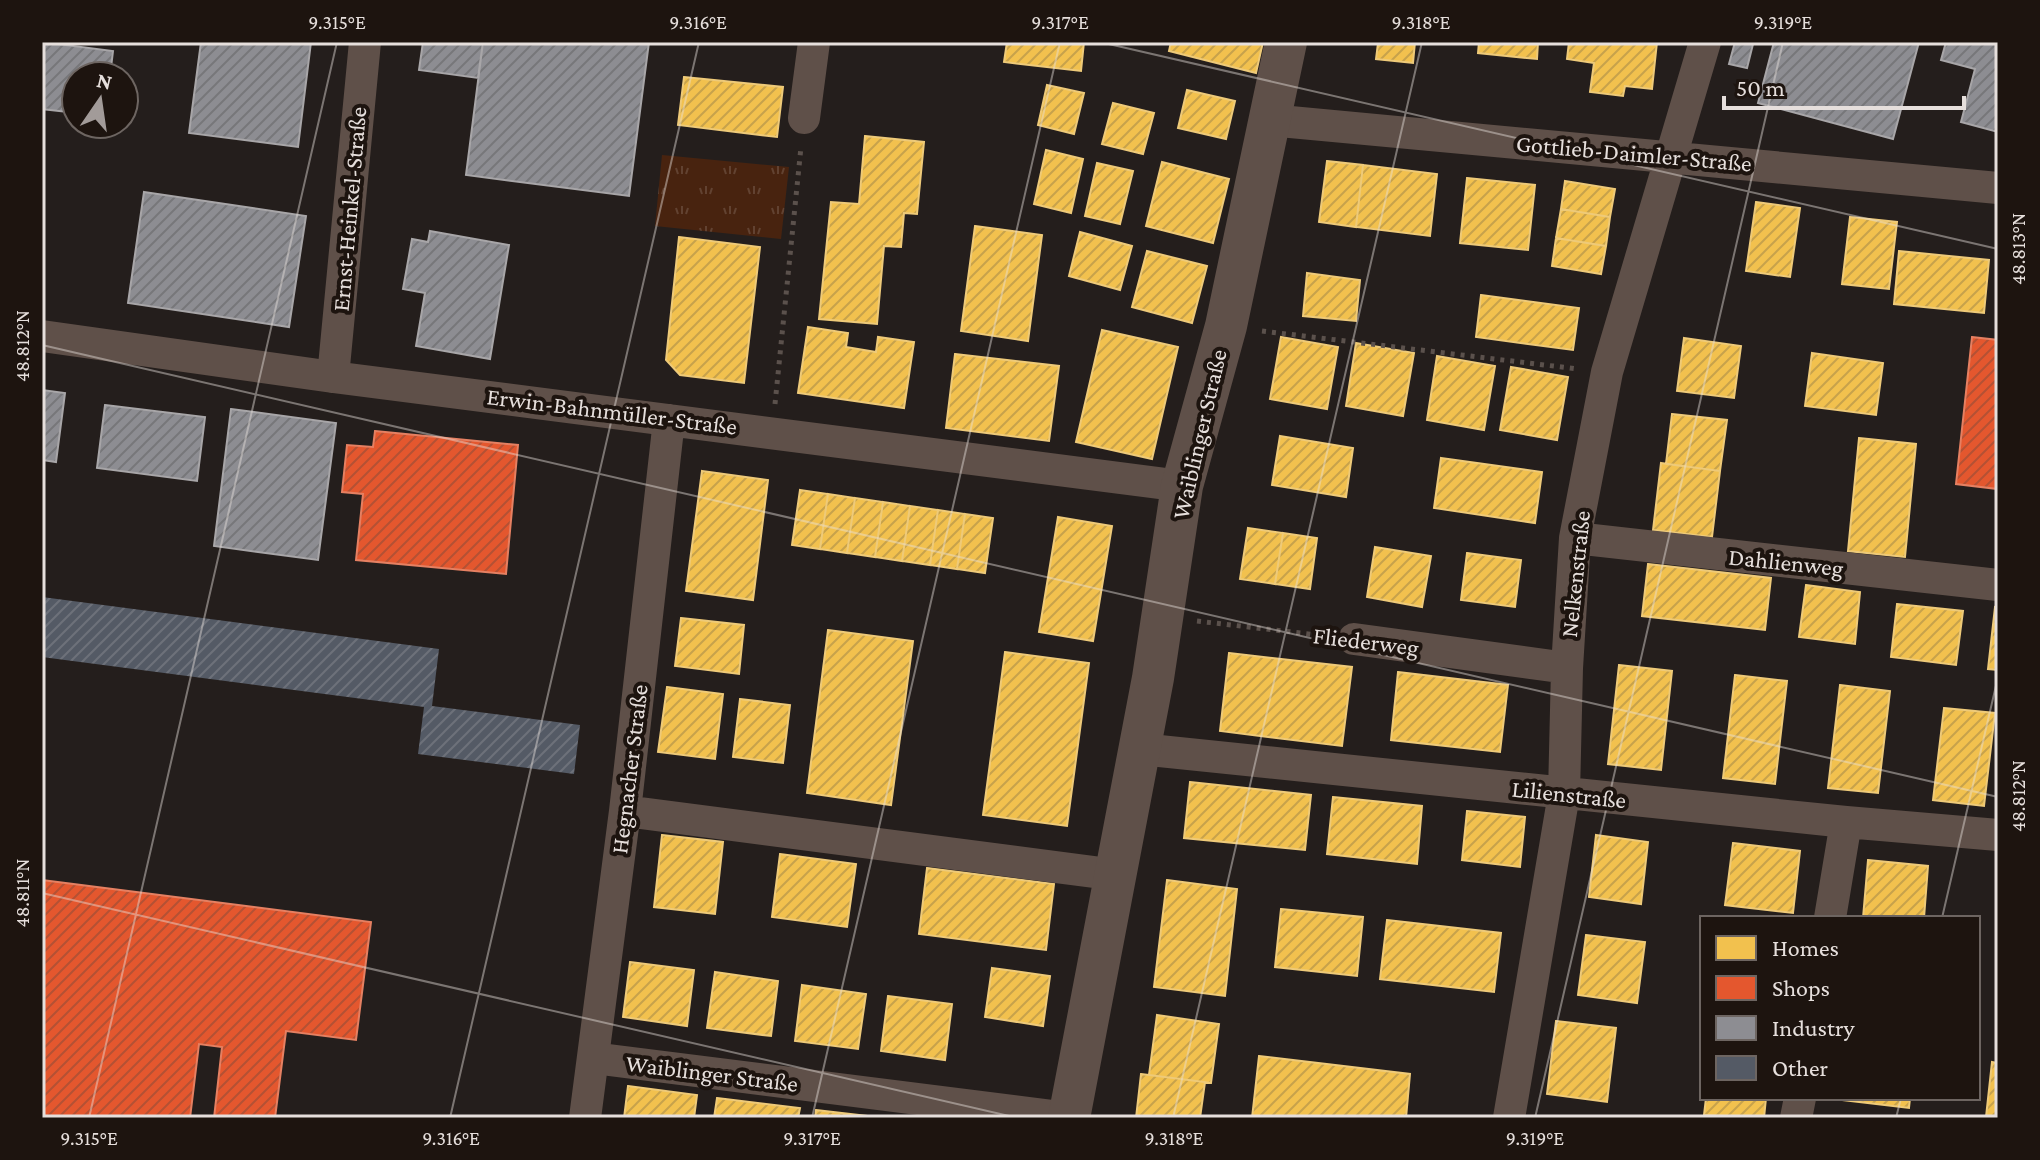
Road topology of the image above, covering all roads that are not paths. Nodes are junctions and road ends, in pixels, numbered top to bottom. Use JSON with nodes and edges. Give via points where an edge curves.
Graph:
{"nodes":[{"id":1,"x":365,"y":42,"type":"edge"},
{"id":2,"x":814,"y":42,"type":"edge"},
{"id":3,"x":1286,"y":42,"type":"edge"},
{"id":4,"x":1705,"y":42,"type":"edge"},
{"id":5,"x":804,"y":118,"type":"road end"},
{"id":6,"x":1269,"y":120,"type":"junction"},
{"id":7,"x":1673,"y":156,"type":"junction"},
{"id":8,"x":1998,"y":188,"type":"edge"},
{"id":9,"x":42,"y":336,"type":"edge"},
{"id":10,"x":333,"y":377,"type":"junction"},
{"id":11,"x":669,"y":420,"type":"junction"},
{"id":12,"x":1182,"y":486,"type":"junction"},
{"id":13,"x":1575,"y":538,"type":"junction"},
{"id":14,"x":1998,"y":585,"type":"edge"},
{"id":15,"x":1354,"y":639,"type":"road end"},
{"id":16,"x":1567,"y":668,"type":"junction"},
{"id":17,"x":1140,"y":749,"type":"junction"},
{"id":18,"x":1564,"y":794,"type":"junction"},
{"id":19,"x":625,"y":811,"type":"junction"},
{"id":20,"x":1846,"y":822,"type":"junction"},
{"id":21,"x":1998,"y":835,"type":"edge"},
{"id":22,"x":1117,"y":875,"type":"junction"},
{"id":23,"x":1830,"y":916,"type":"edge"},
{"id":24,"x":593,"y":1058,"type":"junction"},
{"id":25,"x":585,"y":1118,"type":"edge"},
{"id":26,"x":1069,"y":1118,"type":"edge"},
{"id":27,"x":1509,"y":1118,"type":"edge"}],
"edges":[{"from":1,"to":10,"type":"street","name":"Ernst-Heinkel-Straße"},
{"from":2,"to":5,"type":"street"},
{"from":3,"to":6,"type":"street","name":"Waiblinger Straße"},
{"from":4,"to":7,"type":"street","name":"Nelkenstraße"},
{"from":6,"to":7,"type":"street","name":"Gottlieb-Daimler-Straße"},
{"from":6,"to":12,"type":"street","name":"Waiblinger Straße","via":[[1226,326]]},
{"from":7,"to":8,"type":"street","name":"Gottlieb-Daimler-Straße"},
{"from":7,"to":13,"type":"street","name":"Nelkenstraße","via":[[1607,372]]},
{"from":9,"to":10,"type":"street","name":"Erwin-Bahnmüller-Straße"},
{"from":10,"to":11,"type":"street","name":"Erwin-Bahnmüller-Straße"},
{"from":11,"to":12,"type":"street","name":"Erwin-Bahnmüller-Straße"},
{"from":11,"to":19,"type":"street","name":"Hegnacher Straße"},
{"from":12,"to":17,"type":"street","name":"Waiblinger Straße"},
{"from":13,"to":14,"type":"street","name":"Dahlienweg"},
{"from":13,"to":16,"type":"street","name":"Nelkenstraße"},
{"from":15,"to":16,"type":"street","name":"Fliederweg"},
{"from":16,"to":18,"type":"street","name":"Nelkenstraße"},
{"from":17,"to":18,"type":"street","name":"Lilienstraße"},
{"from":17,"to":22,"type":"street","name":"Waiblinger Straße"},
{"from":18,"to":20,"type":"street","name":"Lilienstraße"},
{"from":18,"to":27,"type":"street","name":"Nelkenstraße"},
{"from":19,"to":22,"type":"street"},
{"from":19,"to":24,"type":"street","name":"Hegnacher Straße"},
{"from":20,"to":21,"type":"street","name":"Lilienstraße"},
{"from":20,"to":23,"type":"street"},
{"from":22,"to":26,"type":"street","name":"Waiblinger Straße"},
{"from":24,"to":25,"type":"street","name":"Hegnacher Straße"},
{"from":24,"to":26,"type":"street","name":"Waiblinger Straße"}]}
